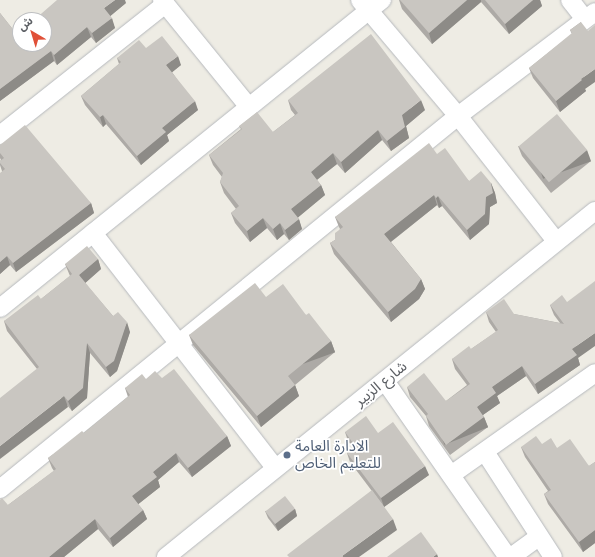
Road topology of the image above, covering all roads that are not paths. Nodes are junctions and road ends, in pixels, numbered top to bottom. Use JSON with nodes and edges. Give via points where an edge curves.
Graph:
{"nodes":[{"id":1,"x":570,"y":0,"type":"edge"},
{"id":2,"x":163,"y":2,"type":"edge"},
{"id":3,"x":370,"y":4,"type":"edge"},
{"id":4,"x":590,"y":15,"type":"edge"},
{"id":5,"x":249,"y":107,"type":"junction"},
{"id":6,"x":458,"y":116,"type":"junction"},
{"id":7,"x":0,"y":134,"type":"edge"},
{"id":8,"x":595,"y":211,"type":"edge"},
{"id":9,"x":94,"y":233,"type":"junction"},
{"id":10,"x":556,"y":241,"type":"junction"},
{"id":11,"x":0,"y":308,"type":"edge"},
{"id":12,"x":180,"y":341,"type":"junction"},
{"id":13,"x":595,"y":373,"type":"edge"},
{"id":14,"x":385,"y":381,"type":"junction"},
{"id":15,"x":485,"y":452,"type":"junction"},
{"id":16,"x":276,"y":468,"type":"junction"},
{"id":17,"x":451,"y":475,"type":"junction"},
{"id":18,"x":0,"y":489,"type":"edge"},
{"id":19,"x":539,"y":537,"type":"junction"},
{"id":20,"x":166,"y":557,"type":"edge"},
{"id":21,"x":509,"y":557,"type":"edge"},
{"id":22,"x":553,"y":557,"type":"edge"}],
"edges":[{"from":1,"to":4,"type":"street"},
{"from":2,"to":5,"type":"street"},
{"from":2,"to":7,"type":"street"},
{"from":3,"to":5,"type":"street"},
{"from":3,"to":6,"type":"street"},
{"from":4,"to":6,"type":"street"},
{"from":5,"to":9,"type":"street"},
{"from":6,"to":10,"type":"street"},
{"from":6,"to":12,"type":"street"},
{"from":8,"to":10,"type":"street","name":"شارع الزبير"},
{"from":9,"to":11,"type":"street"},
{"from":9,"to":12,"type":"street"},
{"from":10,"to":14,"type":"street","name":"شارع الزبير"},
{"from":12,"to":16,"type":"street"},
{"from":12,"to":18,"type":"street"},
{"from":13,"to":15,"type":"street"},
{"from":14,"to":16,"type":"street","name":"شارع الزبير"},
{"from":14,"to":17,"type":"street"},
{"from":15,"to":17,"type":"street"},
{"from":15,"to":19,"type":"street"},
{"from":16,"to":20,"type":"street","name":"شارع الزبير"},
{"from":17,"to":21,"type":"street"},
{"from":19,"to":21,"type":"street"},
{"from":19,"to":22,"type":"street"}]}
